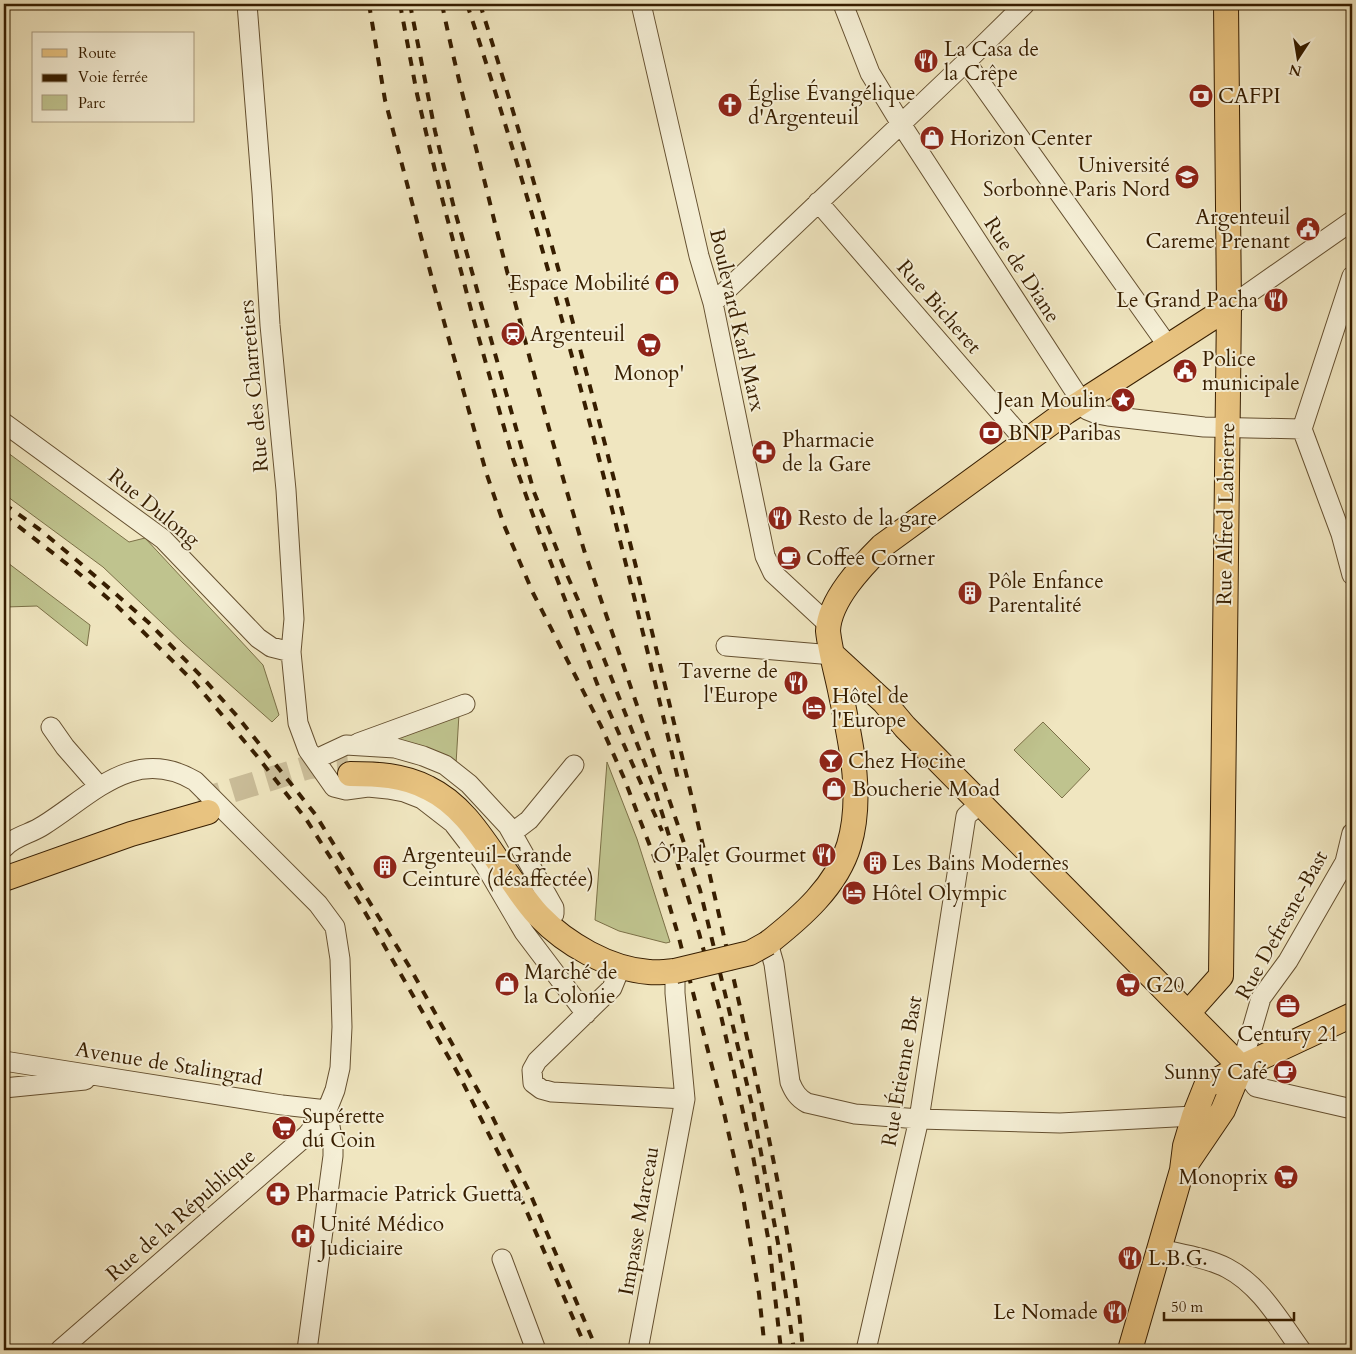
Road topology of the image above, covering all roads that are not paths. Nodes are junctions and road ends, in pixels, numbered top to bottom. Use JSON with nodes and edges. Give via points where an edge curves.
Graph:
{"nodes":[{"id":1,"x":247,"y":4,"type":"edge"},
{"id":2,"x":641,"y":4,"type":"edge"},
{"id":3,"x":843,"y":4,"type":"edge"},
{"id":4,"x":1025,"y":4,"type":"edge"},
{"id":5,"x":1226,"y":4,"type":"edge"},
{"id":6,"x":966,"y":62,"type":"junction"},
{"id":7,"x":900,"y":124,"type":"junction"},
{"id":8,"x":818,"y":202,"type":"junction"},
{"id":9,"x":1352,"y":221,"type":"edge"},
{"id":10,"x":1352,"y":276,"type":"edge"},
{"id":11,"x":713,"y":303,"type":"junction"},
{"id":12,"x":1229,"y":307,"type":"junction"},
{"id":13,"x":1168,"y":346,"type":"junction"},
{"id":14,"x":1081,"y":402,"type":"junction"},
{"id":15,"x":4,"y":422,"type":"edge"},
{"id":16,"x":1227,"y":427,"type":"junction"},
{"id":17,"x":1302,"y":429,"type":"junction"},
{"id":18,"x":1025,"y":441,"type":"junction"},
{"id":19,"x":1352,"y":575,"type":"edge"},
{"id":20,"x":828,"y":624,"type":"junction"},
{"id":21,"x":726,"y":646,"type":"dead end"},
{"id":22,"x":291,"y":652,"type":"junction"},
{"id":23,"x":833,"y":654,"type":"junction"},
{"id":24,"x":884,"y":702,"type":"junction"},
{"id":25,"x":465,"y":704,"type":"dead end"},
{"id":26,"x":845,"y":713,"type":"junction"},
{"id":27,"x":51,"y":727,"type":"dead end"},
{"id":28,"x":316,"y":759,"type":"junction"},
{"id":29,"x":350,"y":761,"type":"junction"},
{"id":30,"x":574,"y":765,"type":"dead end"},
{"id":31,"x":99,"y":786,"type":"junction"},
{"id":32,"x":981,"y":803,"type":"junction"},
{"id":33,"x":512,"y":833,"type":"junction"},
{"id":34,"x":1352,"y":833,"type":"edge"},
{"id":35,"x":5,"y":843,"type":"edge"},
{"id":36,"x":4,"y":870,"type":"edge"},
{"id":37,"x":4,"y":879,"type":"edge"},
{"id":38,"x":550,"y":918,"type":"junction"},
{"id":39,"x":768,"y":943,"type":"junction"},
{"id":40,"x":576,"y":945,"type":"junction"},
{"id":41,"x":621,"y":966,"type":"junction"},
{"id":42,"x":675,"y":971,"type":"junction"},
{"id":43,"x":1189,"y":1012,"type":"junction"},
{"id":44,"x":586,"y":1014,"type":"junction"},
{"id":45,"x":1352,"y":1015,"type":"edge"},
{"id":46,"x":4,"y":1060,"type":"edge"},
{"id":47,"x":1241,"y":1067,"type":"junction"},
{"id":48,"x":113,"y":1078,"type":"junction"},
{"id":49,"x":4,"y":1088,"type":"edge"},
{"id":50,"x":685,"y":1099,"type":"junction"},
{"id":51,"x":1352,"y":1109,"type":"edge"},
{"id":52,"x":327,"y":1110,"type":"junction"},
{"id":53,"x":1194,"y":1116,"type":"junction"},
{"id":54,"x":919,"y":1119,"type":"junction"},
{"id":55,"x":1182,"y":1170,"type":"junction"},
{"id":56,"x":1160,"y":1249,"type":"junction"},
{"id":57,"x":502,"y":1259,"type":"dead end"},
{"id":58,"x":60,"y":1350,"type":"edge"},
{"id":59,"x":307,"y":1350,"type":"edge"},
{"id":60,"x":536,"y":1350,"type":"edge"},
{"id":61,"x":638,"y":1350,"type":"edge"},
{"id":62,"x":866,"y":1350,"type":"edge"},
{"id":63,"x":1130,"y":1350,"type":"edge"},
{"id":64,"x":1301,"y":1350,"type":"edge"}],
"edges":[{"from":1,"to":22,"type":"street","name":"Rue des Charretiers","via":[[270,326],[286,490],[294,619]]},
{"from":2,"to":11,"type":"street","name":"Boulevard Karl Marx","via":[[699,256]]},
{"from":3,"to":7,"type":"street","name":"Rue de Diane","via":[[870,73]]},
{"from":4,"to":6,"type":"street"},
{"from":5,"to":12,"type":"main road","name":"Rue Alfred Labrierre"},
{"from":6,"to":7,"type":"street"},
{"from":6,"to":13,"type":"street"},
{"from":7,"to":8,"type":"street"},
{"from":7,"to":14,"type":"street","name":"Rue de Diane"},
{"from":8,"to":11,"type":"street"},
{"from":8,"to":18,"type":"street","name":"Rue Bicheret"},
{"from":9,"to":12,"type":"street"},
{"from":10,"to":17,"type":"street"},
{"from":11,"to":20,"type":"street","name":"Boulevard Karl Marx","via":[[765,556],[773,573]]},
{"from":12,"to":13,"type":"main road"},
{"from":12,"to":16,"type":"main road","name":"Rue Alfred Labrierre"},
{"from":13,"to":14,"type":"main road"},
{"from":14,"to":16,"type":"street","via":[[1092,413],[1108,416]]},
{"from":14,"to":18,"type":"main road"},
{"from":15,"to":22,"type":"street","name":"Rue Dulong","via":[[162,539],[258,638],[271,648]]},
{"from":16,"to":17,"type":"street"},
{"from":16,"to":43,"type":"main road","name":"Rue Alfred Labrierre","via":[[1221,976]]},
{"from":17,"to":19,"type":"street"},
{"from":18,"to":20,"type":"main road","via":[[882,546],[858,570],[837,602]]},
{"from":20,"to":23,"type":"main road"},
{"from":21,"to":23,"type":"street"},
{"from":22,"to":28,"type":"street","name":"Rue des Charretiers","via":[[298,723],[308,750]]},
{"from":23,"to":24,"type":"main road"},
{"from":23,"to":26,"type":"main road"},
{"from":24,"to":26,"type":"main road","via":[[868,703]]},
{"from":24,"to":32,"type":"main road"},
{"from":25,"to":29,"type":"street"},
{"from":26,"to":39,"type":"main road","via":[[855,797],[854,827],[848,847],[816,900]]},
{"from":27,"to":31,"type":"street"},
{"from":28,"to":29,"type":"street","via":[[346,745]]},
{"from":28,"to":44,"type":"street","name":"Rue des Charretiers","via":[[334,787],[340,790],[368,787],[404,792],[422,800],[453,823],[470,844],[524,932]]},
{"from":29,"to":33,"type":"street","via":[[395,748],[446,765],[469,784]]},
{"from":29,"to":38,"type":"main road","via":[[404,770],[449,790],[476,815]]},
{"from":29,"to":40,"type":"main road","via":[[379,774],[428,788],[446,799],[473,825],[538,914],[552,929]]},
{"from":30,"to":33,"type":"street","via":[[529,820]]},
{"from":31,"to":35,"type":"street","via":[[44,825]]},
{"from":31,"to":52,"type":"street","via":[[117,776],[153,768],[166,769],[195,781],[318,904],[334,927],[340,959],[340,1068]]},
{"from":32,"to":43,"type":"main road"},
{"from":32,"to":54,"type":"street","name":"Rue Étienne Bast","via":[[966,816]]},
{"from":33,"to":38,"type":"street","via":[[554,908]]},
{"from":34,"to":47,"type":"street","name":"Rue Defresne-Bast","via":[[1345,862],[1288,961],[1261,998]]},
{"from":36,"to":37,"type":"main road","via":[[203,807]]},
{"from":38,"to":40,"type":"main road"},
{"from":39,"to":42,"type":"main road","bridge":true,"via":[[750,953]]},
{"from":39,"to":54,"type":"street","via":[[774,964],[790,1082],[800,1099],[816,1106],[855,1114]]},
{"from":40,"to":41,"type":"main road"},
{"from":41,"to":42,"type":"main road","via":[[647,972]]},
{"from":41,"to":44,"type":"street","via":[[612,988]]},
{"from":42,"to":50,"type":"street","name":"Impasse Marceau"},
{"from":43,"to":47,"type":"main road"},
{"from":44,"to":50,"type":"street","via":[[537,1061],[532,1070],[534,1083],[552,1092]]},
{"from":45,"to":47,"type":"main road"},
{"from":46,"to":48,"type":"street","name":"Avenue de Stalingrad"},
{"from":47,"to":51,"type":"street","via":[[1256,1087]]},
{"from":47,"to":53,"type":"main road","via":[[1206,1086]]},
{"from":47,"to":55,"type":"main road","via":[[1223,1110]]},
{"from":48,"to":49,"type":"street"},
{"from":48,"to":52,"type":"street","name":"Avenue de Stalingrad"},
{"from":50,"to":61,"type":"street","name":"Impasse Marceau"},
{"from":52,"to":58,"type":"street","name":"Rue de la République","via":[[307,1135]]},
{"from":52,"to":59,"type":"street","via":[[333,1156]]},
{"from":53,"to":54,"type":"street","via":[[1060,1123]]},
{"from":53,"to":55,"type":"main road"},
{"from":54,"to":62,"type":"street","name":"Rue Étienne Bast"},
{"from":55,"to":56,"type":"main road"},
{"from":56,"to":63,"type":"main road"},
{"from":56,"to":64,"type":"street","via":[[1226,1267],[1241,1277],[1269,1304]]},
{"from":57,"to":60,"type":"street"}]}
